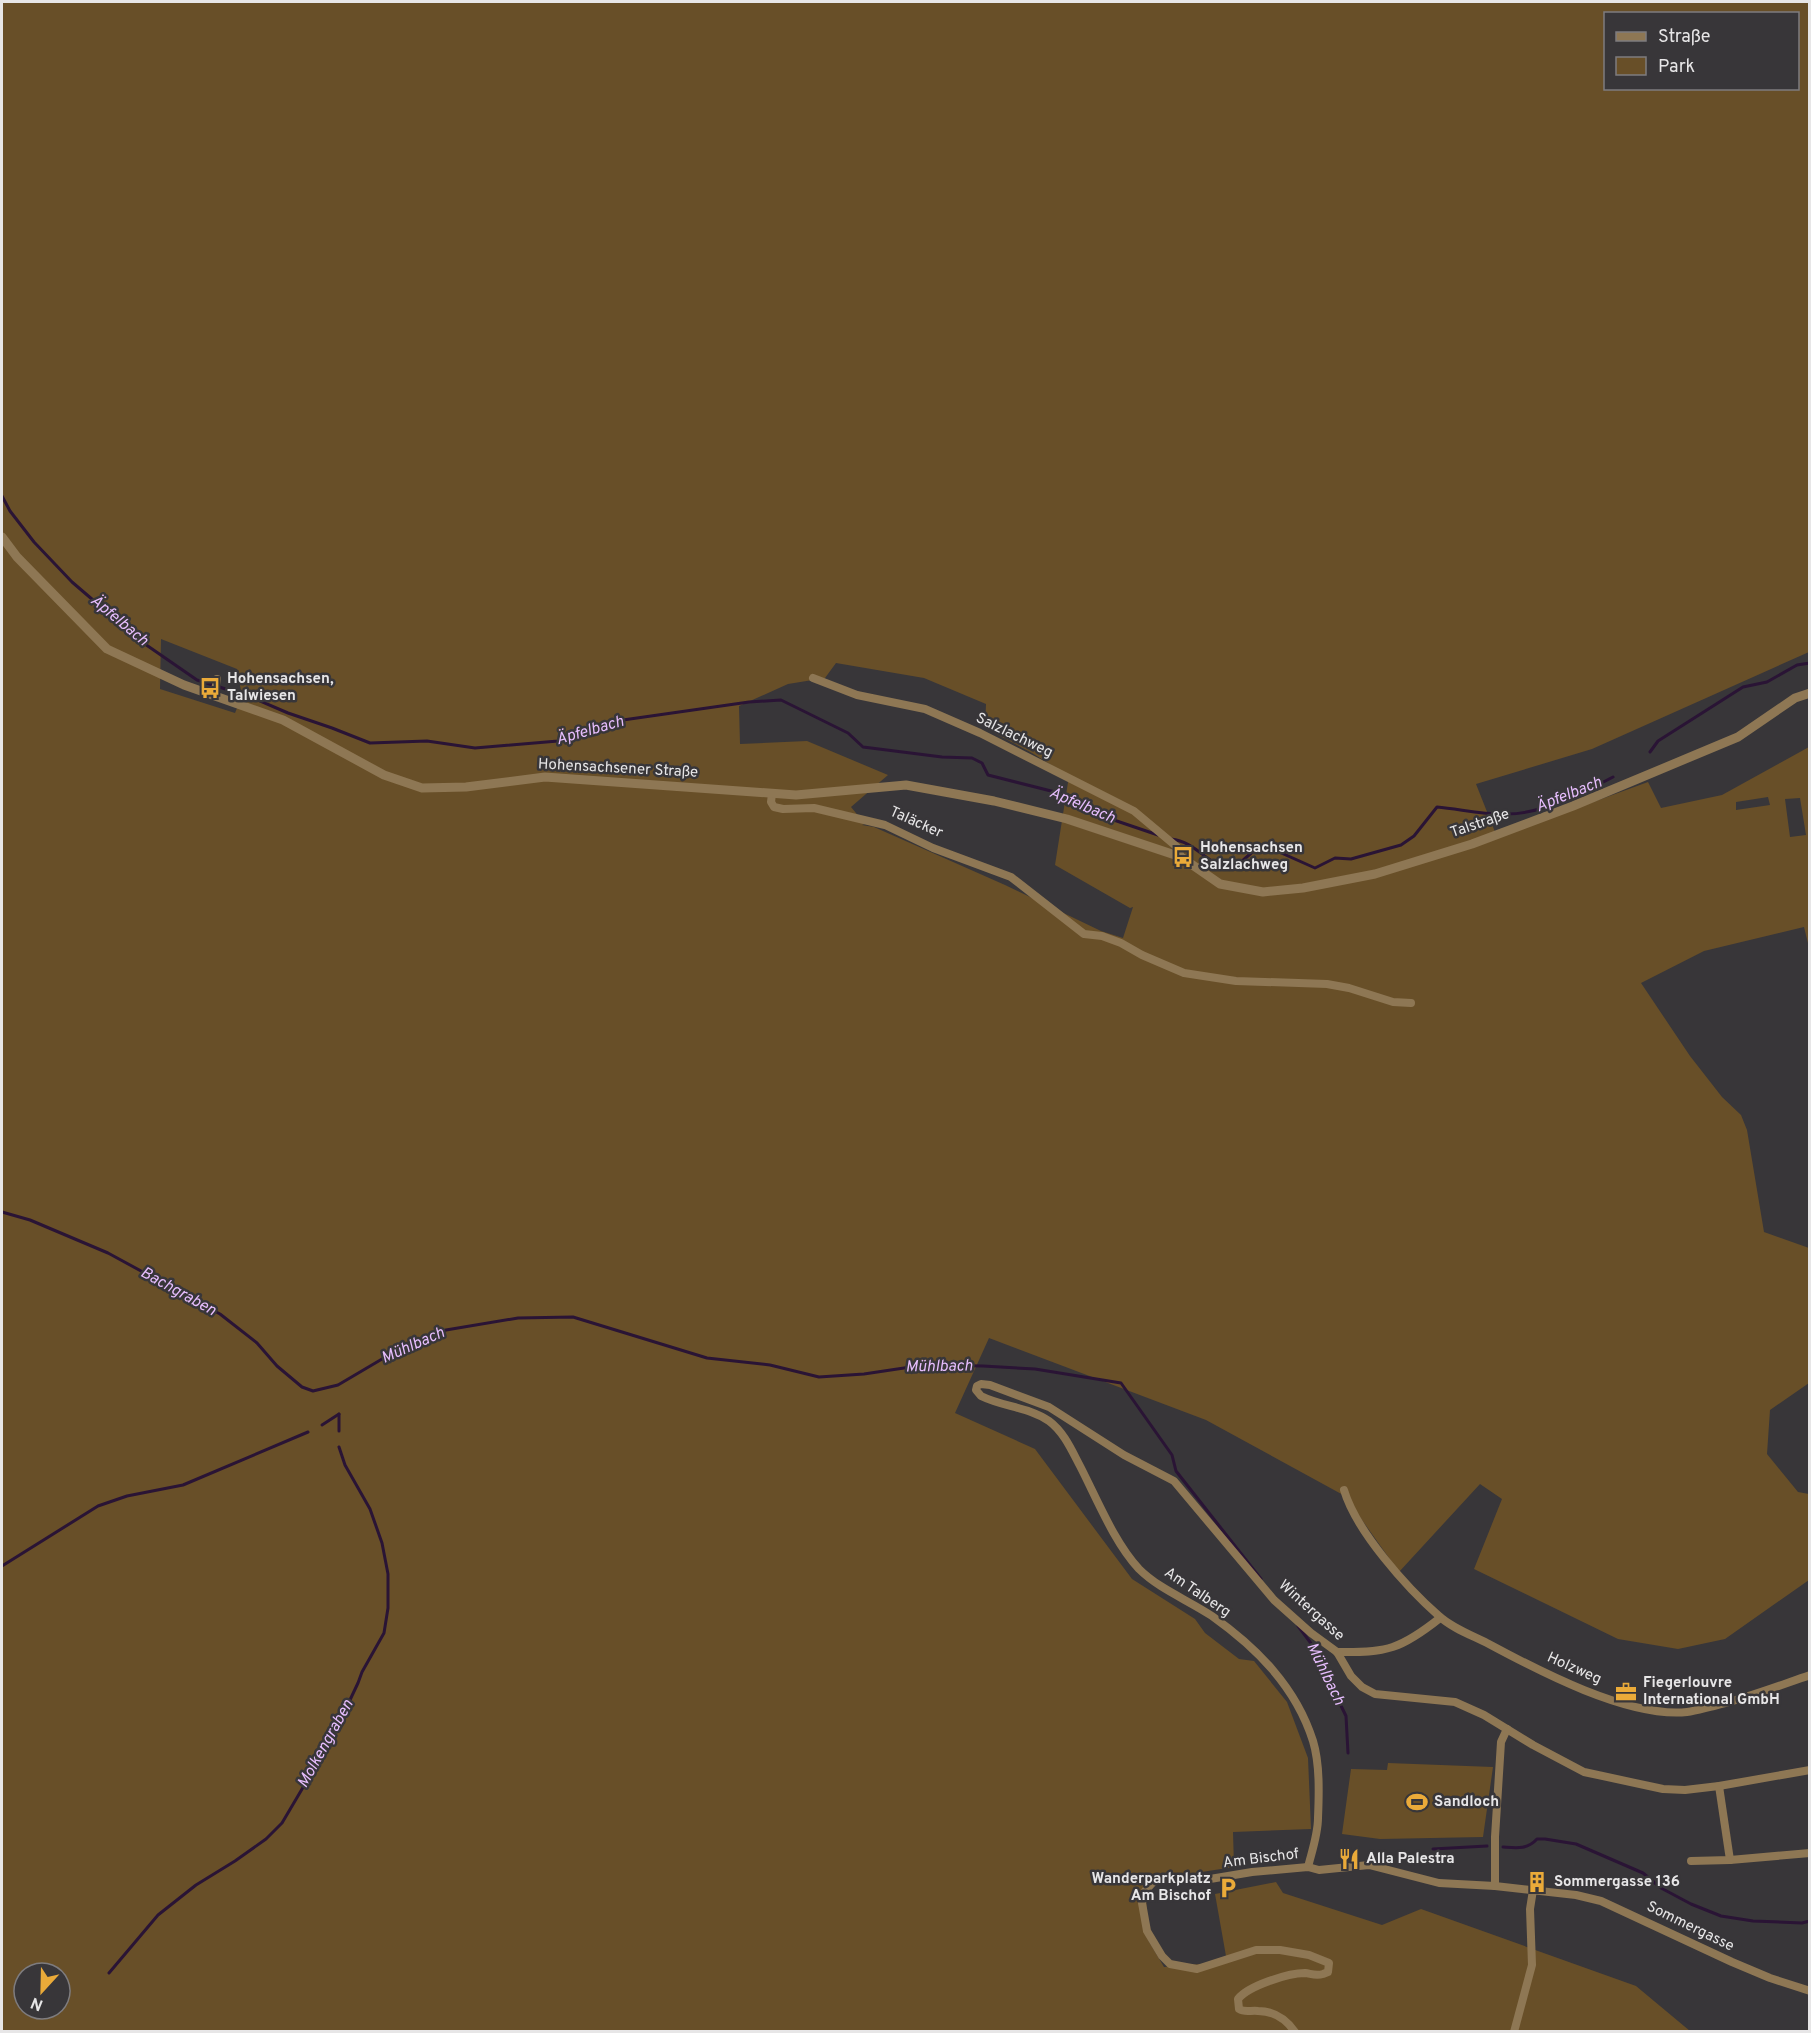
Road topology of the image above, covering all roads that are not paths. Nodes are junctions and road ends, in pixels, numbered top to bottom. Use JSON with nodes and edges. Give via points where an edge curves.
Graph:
{"nodes":[{"id":1,"x":2,"y":537,"type":"edge"},
{"id":2,"x":813,"y":678,"type":"dead end"},
{"id":3,"x":217,"y":679,"type":"dead end"},
{"id":4,"x":1809,"y":693,"type":"edge"},
{"id":5,"x":214,"y":696,"type":"junction"},
{"id":6,"x":772,"y":794,"type":"junction"},
{"id":7,"x":1181,"y":857,"type":"junction"},
{"id":8,"x":1411,"y":1003,"type":"dead end"},
{"id":9,"x":976,"y":1390,"type":"joint"},
{"id":10,"x":1344,"y":1490,"type":"dead end"},
{"id":11,"x":1440,"y":1618,"type":"junction"},
{"id":12,"x":1337,"y":1652,"type":"junction"},
{"id":13,"x":1809,"y":1675,"type":"edge"},
{"id":14,"x":1507,"y":1729,"type":"junction"},
{"id":15,"x":1809,"y":1770,"type":"edge"},
{"id":16,"x":1719,"y":1786,"type":"junction"},
{"id":17,"x":1809,"y":1853,"type":"edge"},
{"id":18,"x":1730,"y":1860,"type":"junction"},
{"id":19,"x":1691,"y":1861,"type":"dead end"},
{"id":20,"x":1308,"y":1867,"type":"junction"},
{"id":21,"x":1495,"y":1886,"type":"junction"},
{"id":22,"x":1533,"y":1890,"type":"junction"},
{"id":23,"x":1809,"y":1991,"type":"edge"},
{"id":24,"x":1295,"y":2031,"type":"edge"},
{"id":25,"x":1514,"y":2031,"type":"edge"}],
"edges":[{"from":1,"to":5,"type":"street","name":"Hohensachsener Straße","via":[[107,649]]},
{"from":2,"to":7,"type":"street","name":"Salzlachweg","via":[[857,695],[925,709],[980,733],[1134,811],[1177,847]]},
{"from":3,"to":5,"type":"street"},
{"from":4,"to":7,"type":"street","name":"Talstraße","via":[[1795,698],[1738,737],[1573,806],[1472,844],[1375,874],[1263,892],[1220,884]]},
{"from":5,"to":6,"type":"street","name":"Hohensachsener Straße","via":[[283,720],[384,775],[422,788],[545,777]]},
{"from":6,"to":7,"type":"street","name":"Taläcker","via":[[906,785],[1067,819]]},
{"from":6,"to":8,"type":"street","name":"Taläcker","via":[[774,807],[814,808],[885,825],[1011,877],[1084,934],[1121,943],[1184,973],[1236,981],[1327,984]]},
{"from":9,"to":12,"type":"street","name":"Wintergasse","via":[[981,1384],[990,1385],[1049,1407],[1124,1455],[1174,1481],[1274,1600]]},
{"from":9,"to":20,"type":"street","name":"Am Talberg","via":[[990,1401],[1050,1422],[1071,1449],[1120,1543],[1139,1569],[1212,1616],[1266,1661],[1294,1697],[1313,1742],[1317,1763],[1318,1820]]},
{"from":10,"to":11,"type":"street","name":"Holzweg","via":[[1367,1535]]},
{"from":11,"to":12,"type":"street","via":[[1400,1646],[1368,1653]]},
{"from":11,"to":13,"type":"street","name":"Holzweg","via":[[1587,1691],[1664,1712],[1688,1712],[1746,1698]]},
{"from":12,"to":14,"type":"street","name":"Wintergasse","via":[[1351,1677],[1375,1694],[1455,1702]]},
{"from":14,"to":16,"type":"street","name":"Wintergasse","via":[[1590,1774],[1663,1789]]},
{"from":14,"to":21,"type":"street","via":[[1501,1742]]},
{"from":15,"to":16,"type":"street","name":"Wintergasse"},
{"from":16,"to":18,"type":"street"},
{"from":17,"to":18,"type":"street"},
{"from":18,"to":19,"type":"street"},
{"from":20,"to":21,"type":"street","name":"Sommergasse","via":[[1319,1870],[1375,1866],[1439,1883]]},
{"from":20,"to":24,"type":"street","name":"Am Bischof","via":[[1204,1880],[1155,1880],[1145,1891],[1142,1903],[1147,1931],[1170,1964],[1197,1969],[1256,1950],[1280,1950],[1327,1960],[1330,1968],[1323,1974],[1291,1975],[1262,1984],[1238,1999],[1239,2009],[1273,2013]]},
{"from":21,"to":22,"type":"street","name":"Sommergasse"},
{"from":22,"to":23,"type":"street","name":"Sommergasse","via":[[1601,1901],[1732,1962]]},
{"from":22,"to":25,"type":"street","via":[[1533,1965]]}]}
